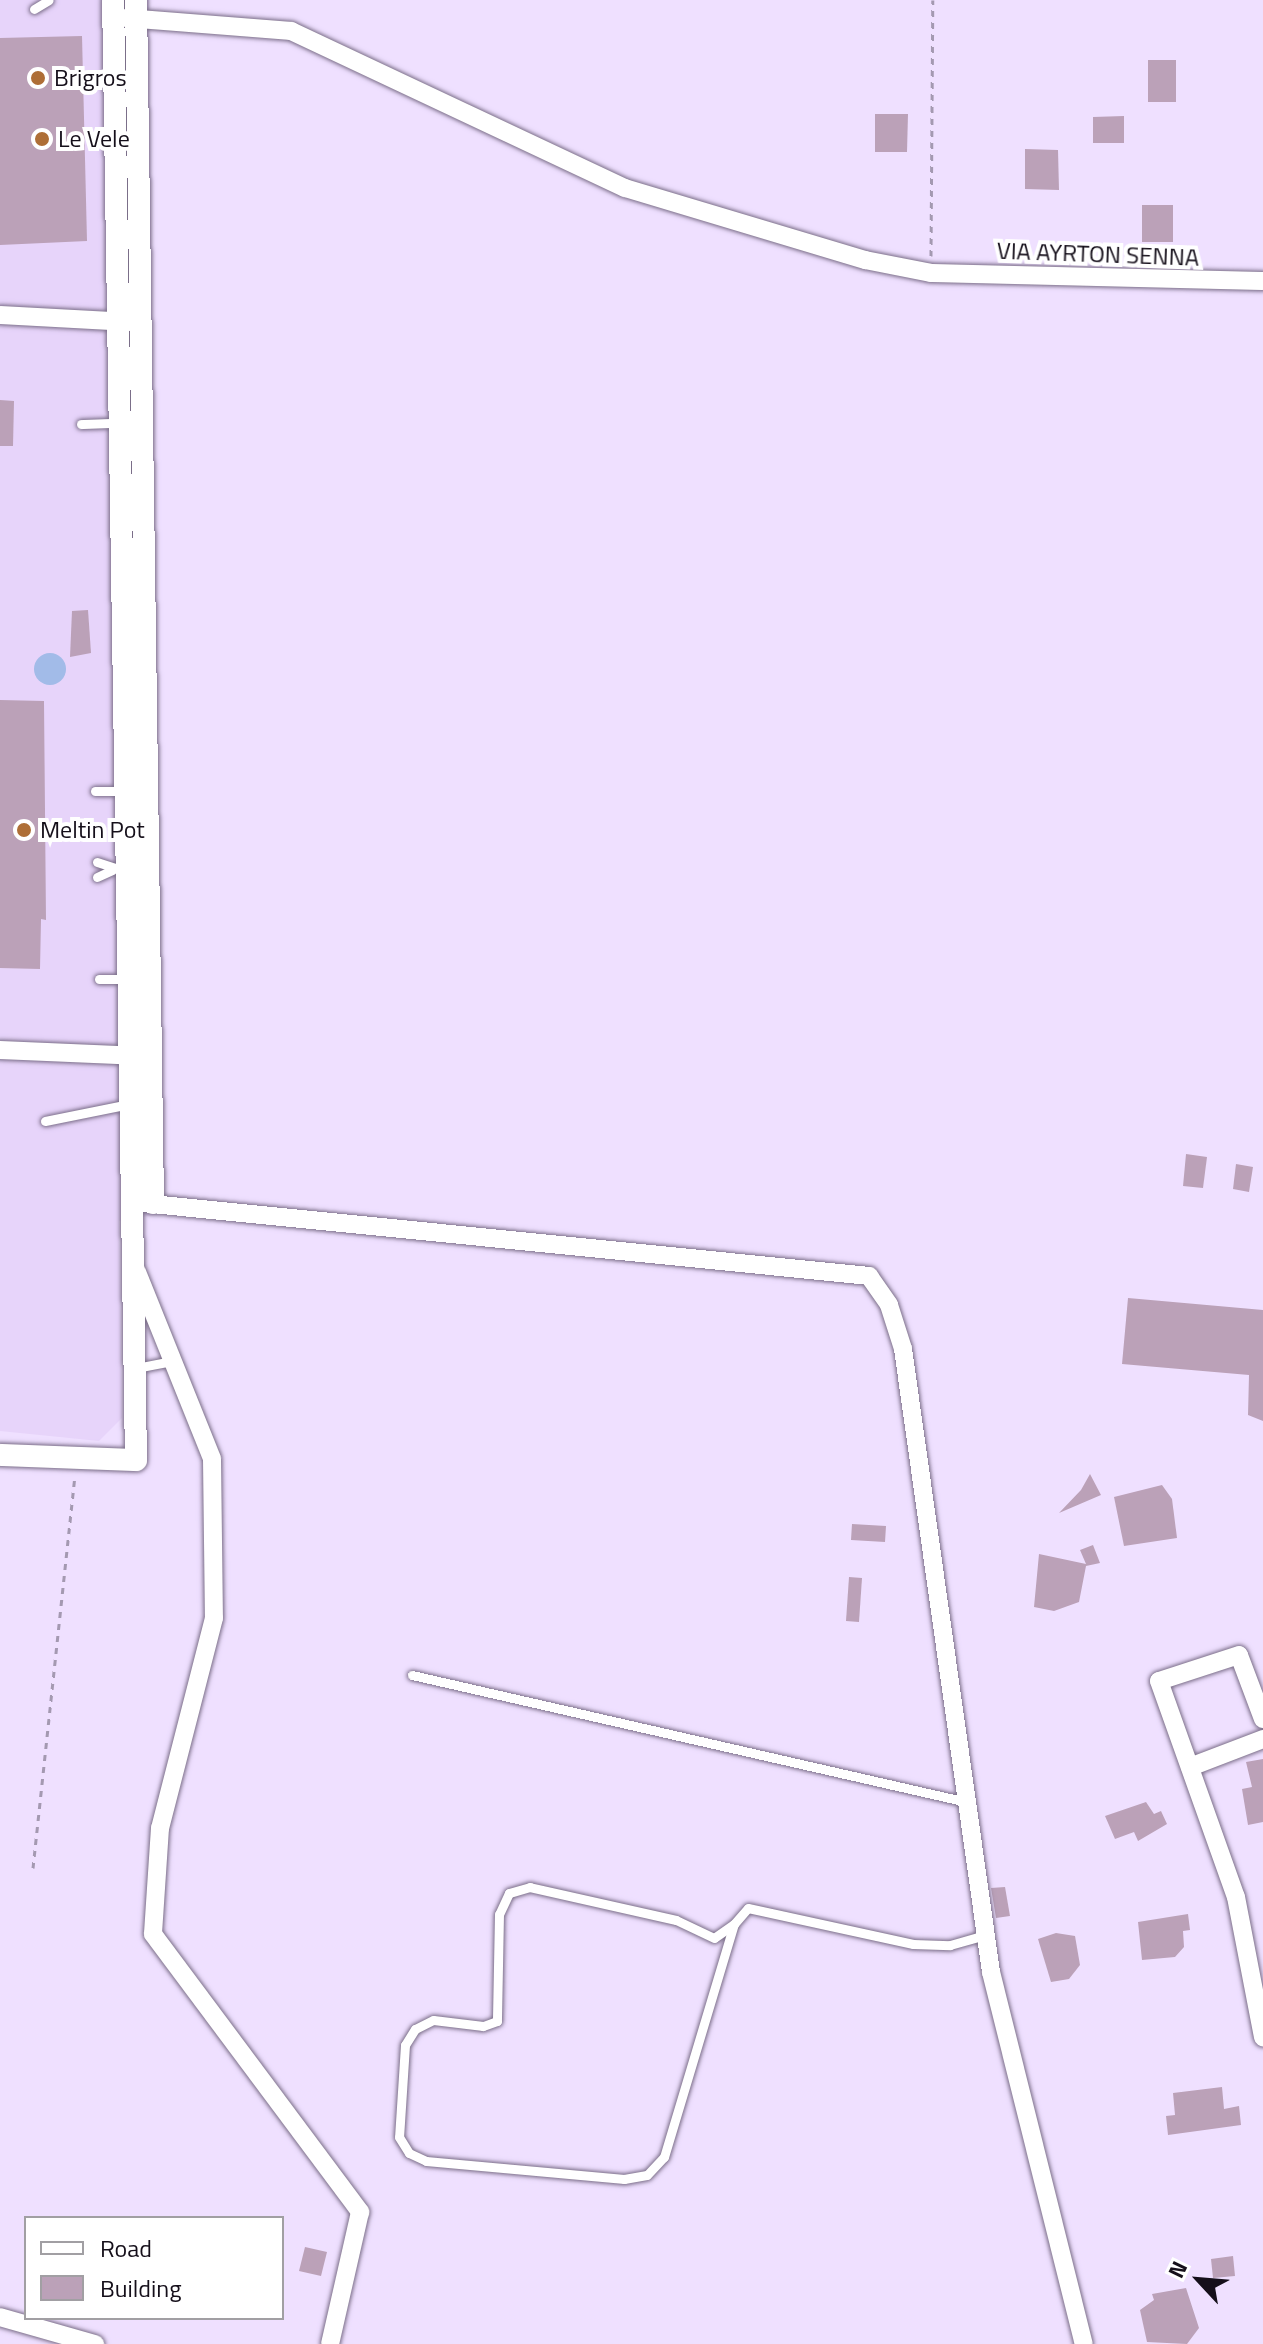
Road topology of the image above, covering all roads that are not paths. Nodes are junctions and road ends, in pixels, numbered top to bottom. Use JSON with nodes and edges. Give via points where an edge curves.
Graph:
{"nodes":[{"id":1,"x":49,"y":0,"type":"edge"},
{"id":2,"x":34,"y":9,"type":"dead end"},
{"id":3,"x":113,"y":9,"type":"edge"},
{"id":4,"x":137,"y":9,"type":"edge"},
{"id":5,"x":138,"y":127,"type":"junction"},
{"id":6,"x":114,"y":129,"type":"junction"},
{"id":7,"x":1263,"y":281,"type":"edge"},
{"id":8,"x":0,"y":315,"type":"edge"},
{"id":9,"x":116,"y":322,"type":"junction"},
{"id":10,"x":141,"y":322,"type":"junction"},
{"id":11,"x":142,"y":422,"type":"junction"},
{"id":12,"x":117,"y":423,"type":"junction"},
{"id":13,"x":81,"y":424,"type":"dead end"},
{"id":14,"x":95,"y":791,"type":"dead end"},
{"id":15,"x":136,"y":791,"type":"junction"},
{"id":16,"x":97,"y":862,"type":"dead end"},
{"id":17,"x":129,"y":870,"type":"junction"},
{"id":18,"x":97,"y":877,"type":"dead end"},
{"id":19,"x":139,"y":978,"type":"junction"},
{"id":20,"x":99,"y":979,"type":"dead end"},
{"id":21,"x":0,"y":1050,"type":"edge"},
{"id":22,"x":151,"y":1056,"type":"junction"},
{"id":23,"x":126,"y":1057,"type":"junction"},
{"id":24,"x":152,"y":1103,"type":"junction"},
{"id":25,"x":127,"y":1104,"type":"junction"},
{"id":26,"x":45,"y":1121,"type":"dead end"},
{"id":27,"x":127,"y":1202,"type":"junction"},
{"id":28,"x":153,"y":1203,"type":"junction"},
{"id":29,"x":136,"y":1270,"type":"junction"},
{"id":30,"x":171,"y":1361,"type":"junction"},
{"id":31,"x":136,"y":1368,"type":"junction"},
{"id":32,"x":0,"y":1455,"type":"edge"},
{"id":33,"x":412,"y":1675,"type":"dead end"},
{"id":34,"x":1263,"y":1719,"type":"edge"},
{"id":35,"x":1263,"y":1739,"type":"edge"},
{"id":36,"x":1190,"y":1767,"type":"junction"},
{"id":37,"x":967,"y":1802,"type":"junction"},
{"id":38,"x":734,"y":1924,"type":"junction"},
{"id":39,"x":986,"y":1935,"type":"junction"},
{"id":40,"x":1263,"y":2037,"type":"edge"},
{"id":41,"x":0,"y":2317,"type":"edge"},
{"id":42,"x":95,"y":2344,"type":"edge"},
{"id":43,"x":330,"y":2344,"type":"edge"},
{"id":44,"x":1084,"y":2344,"type":"edge"}],
"edges":[{"from":1,"to":2,"type":"lane"},
{"from":3,"to":4,"type":"street","name":"VIA AYRTON SENNA"},
{"from":3,"to":6,"type":"street"},
{"from":4,"to":5,"type":"street"},
{"from":4,"to":7,"type":"street","name":"VIA AYRTON SENNA","via":[[291,31],[625,188],[726,222],[931,273]]},
{"from":5,"to":6,"type":"street"},
{"from":5,"to":10,"type":"street"},
{"from":6,"to":9,"type":"street"},
{"from":8,"to":9,"type":"street"},
{"from":9,"to":10,"type":"street"},
{"from":9,"to":12,"type":"street"},
{"from":10,"to":11,"type":"street"},
{"from":11,"to":12,"type":"lane"},
{"from":11,"to":15,"type":"street"},
{"from":12,"to":13,"type":"lane"},
{"from":12,"to":15,"type":"street"},
{"from":14,"to":15,"type":"lane"},
{"from":15,"to":17,"type":"street"},
{"from":16,"to":17,"type":"lane"},
{"from":17,"to":18,"type":"lane"},
{"from":17,"to":19,"type":"street"},
{"from":19,"to":20,"type":"lane"},
{"from":19,"to":22,"type":"street"},
{"from":19,"to":23,"type":"street"},
{"from":21,"to":23,"type":"street"},
{"from":22,"to":23,"type":"street"},
{"from":22,"to":24,"type":"street"},
{"from":23,"to":25,"type":"street"},
{"from":24,"to":25,"type":"lane"},
{"from":24,"to":28,"type":"street"},
{"from":25,"to":26,"type":"lane"},
{"from":25,"to":27,"type":"street"},
{"from":27,"to":28,"type":"street"},
{"from":27,"to":29,"type":"street"},
{"from":28,"to":37,"type":"street","via":[[869,1276],[889,1305],[920,1437]]},
{"from":29,"to":30,"type":"street"},
{"from":29,"to":31,"type":"street"},
{"from":30,"to":31,"type":"lane"},
{"from":30,"to":43,"type":"street","via":[[212,1459],[214,1618],[160,1828],[153,1934],[360,2212]]},
{"from":31,"to":32,"type":"street","via":[[136,1460]]},
{"from":33,"to":37,"type":"lane"},
{"from":34,"to":36,"type":"street","via":[[1239,1655],[1159,1681]]},
{"from":35,"to":36,"type":"street"},
{"from":36,"to":40,"type":"street","via":[[1252,1953]]},
{"from":37,"to":39,"type":"street"},
{"from":38,"to":38,"type":"lane","via":[[664,2157],[647,2175],[624,2179],[426,2161],[409,2153],[399,2137],[405,2045],[415,2029],[433,2020],[483,2026],[497,2021],[499,1914],[509,1893],[530,1887],[676,1920],[714,1938]]},
{"from":38,"to":39,"type":"lane","via":[[748,1908],[913,1944],[950,1945]]},
{"from":39,"to":44,"type":"street"},
{"from":41,"to":42,"type":"street"}]}
